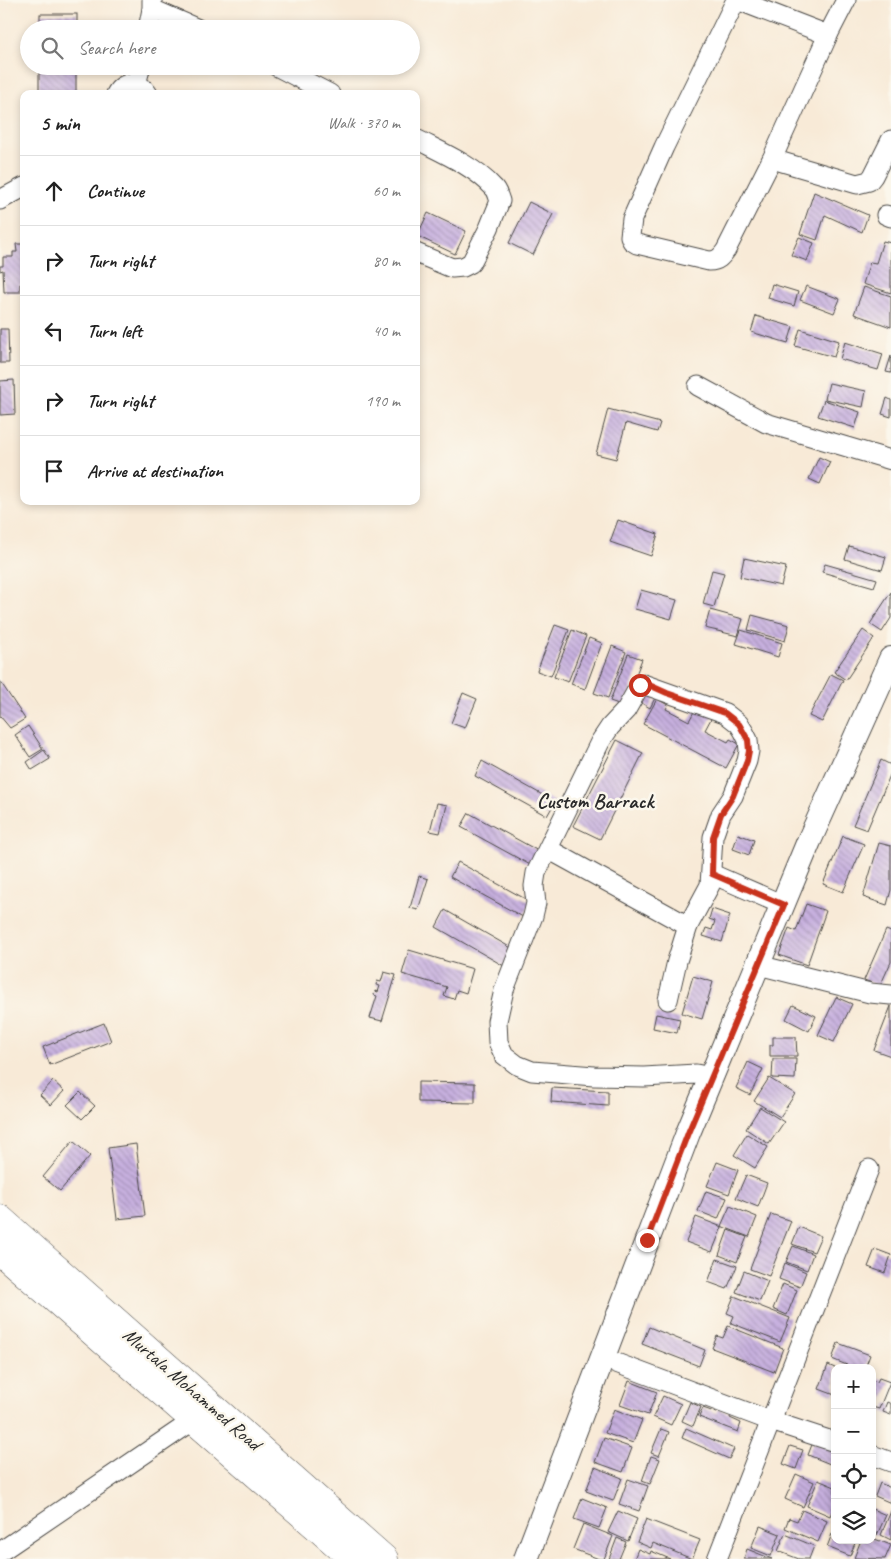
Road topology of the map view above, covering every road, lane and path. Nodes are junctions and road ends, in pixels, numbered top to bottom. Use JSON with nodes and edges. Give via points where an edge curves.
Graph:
{"nodes":[{"id":1,"x":737,"y":0,"type":"edge"},
{"id":2,"x":846,"y":0,"type":"edge"},
{"id":3,"x":152,"y":4,"type":"edge"},
{"id":4,"x":149,"y":20,"type":"edge"},
{"id":5,"x":181,"y":20,"type":"edge"},
{"id":6,"x":828,"y":35,"type":"junction"},
{"id":7,"x":293,"y":75,"type":"edge"},
{"id":8,"x":141,"y":81,"type":"edge"},
{"id":9,"x":119,"y":90,"type":"edge"},
{"id":10,"x":322,"y":90,"type":"edge"},
{"id":11,"x":891,"y":140,"type":"edge"},
{"id":12,"x":420,"y":141,"type":"edge"},
{"id":13,"x":772,"y":159,"type":"junction"},
{"id":14,"x":20,"y":189,"type":"edge"},
{"id":15,"x":0,"y":200,"type":"edge"},
{"id":16,"x":420,"y":255,"type":"edge"},
{"id":17,"x":698,"y":386,"type":"dead end"},
{"id":18,"x":891,"y":460,"type":"edge"},
{"id":19,"x":891,"y":659,"type":"edge"},
{"id":20,"x":548,"y":849,"type":"junction"},
{"id":21,"x":712,"y":874,"type":"junction"},
{"id":22,"x":784,"y":905,"type":"junction"},
{"id":23,"x":688,"y":926,"type":"junction"},
{"id":24,"x":758,"y":965,"type":"junction"},
{"id":25,"x":891,"y":995,"type":"edge"},
{"id":26,"x":668,"y":1000,"type":"dead end"},
{"id":27,"x":712,"y":1077,"type":"junction"},
{"id":28,"x":868,"y":1169,"type":"dead end"},
{"id":29,"x":0,"y":1219,"type":"edge"},
{"id":30,"x":0,"y":1251,"type":"edge"},
{"id":31,"x":603,"y":1358,"type":"junction"},
{"id":32,"x":194,"y":1420,"type":"junction"},
{"id":33,"x":771,"y":1421,"type":"junction"},
{"id":34,"x":831,"y":1441,"type":"edge"},
{"id":35,"x":876,"y":1456,"type":"edge"},
{"id":36,"x":891,"y":1462,"type":"edge"},
{"id":37,"x":0,"y":1552,"type":"edge"},
{"id":38,"x":354,"y":1559,"type":"edge"},
{"id":39,"x":384,"y":1559,"type":"edge"},
{"id":40,"x":526,"y":1559,"type":"edge"},
{"id":41,"x":717,"y":1559,"type":"edge"}],
"edges":[{"from":1,"to":6,"type":"street"},
{"from":1,"to":13,"type":"street","via":[[632,219],[632,240],[637,244],[716,261],[726,250]]},
{"from":2,"to":6,"type":"street"},
{"from":3,"to":4,"type":"street"},
{"from":3,"to":5,"type":"street"},
{"from":6,"to":13,"type":"street"},
{"from":7,"to":10,"type":"street"},
{"from":8,"to":9,"type":"street","via":[[122,86]]},
{"from":11,"to":13,"type":"street","via":[[873,176],[857,184]]},
{"from":12,"to":16,"type":"street","via":[[479,175],[494,188],[500,201],[471,263],[463,268],[452,268]]},
{"from":14,"to":15,"type":"street"},
{"from":17,"to":18,"type":"street","via":[[766,423]]},
{"from":19,"to":22,"type":"main road","via":[[839,772]]},
{"from":20,"to":21,"type":"street","via":[[600,742],[626,710],[640,685],[647,684],[725,713],[739,724],[748,740],[747,761],[713,837]]},
{"from":20,"to":23,"type":"street"},
{"from":20,"to":27,"type":"street","via":[[536,873],[533,916],[504,990],[497,1021],[498,1042],[504,1055],[532,1071],[594,1076],[696,1074]]},
{"from":21,"to":22,"type":"street"},
{"from":21,"to":23,"type":"street","via":[[710,885]]},
{"from":22,"to":24,"type":"main road"},
{"from":23,"to":26,"type":"street"},
{"from":24,"to":25,"type":"street","via":[[870,993]]},
{"from":24,"to":27,"type":"main road"},
{"from":27,"to":31,"type":"main road"},
{"from":28,"to":33,"type":"street"},
{"from":29,"to":39,"type":"highway","name":"Murtala Mohammed Road"},
{"from":30,"to":32,"type":"highway","name":"Murtala Mohammed Road"},
{"from":31,"to":33,"type":"street"},
{"from":31,"to":40,"type":"main road"},
{"from":32,"to":37,"type":"street"},
{"from":32,"to":38,"type":"highway","name":"Murtala Mohammed Road"},
{"from":33,"to":34,"type":"street"},
{"from":33,"to":41,"type":"street"},
{"from":35,"to":36,"type":"street"}]}
